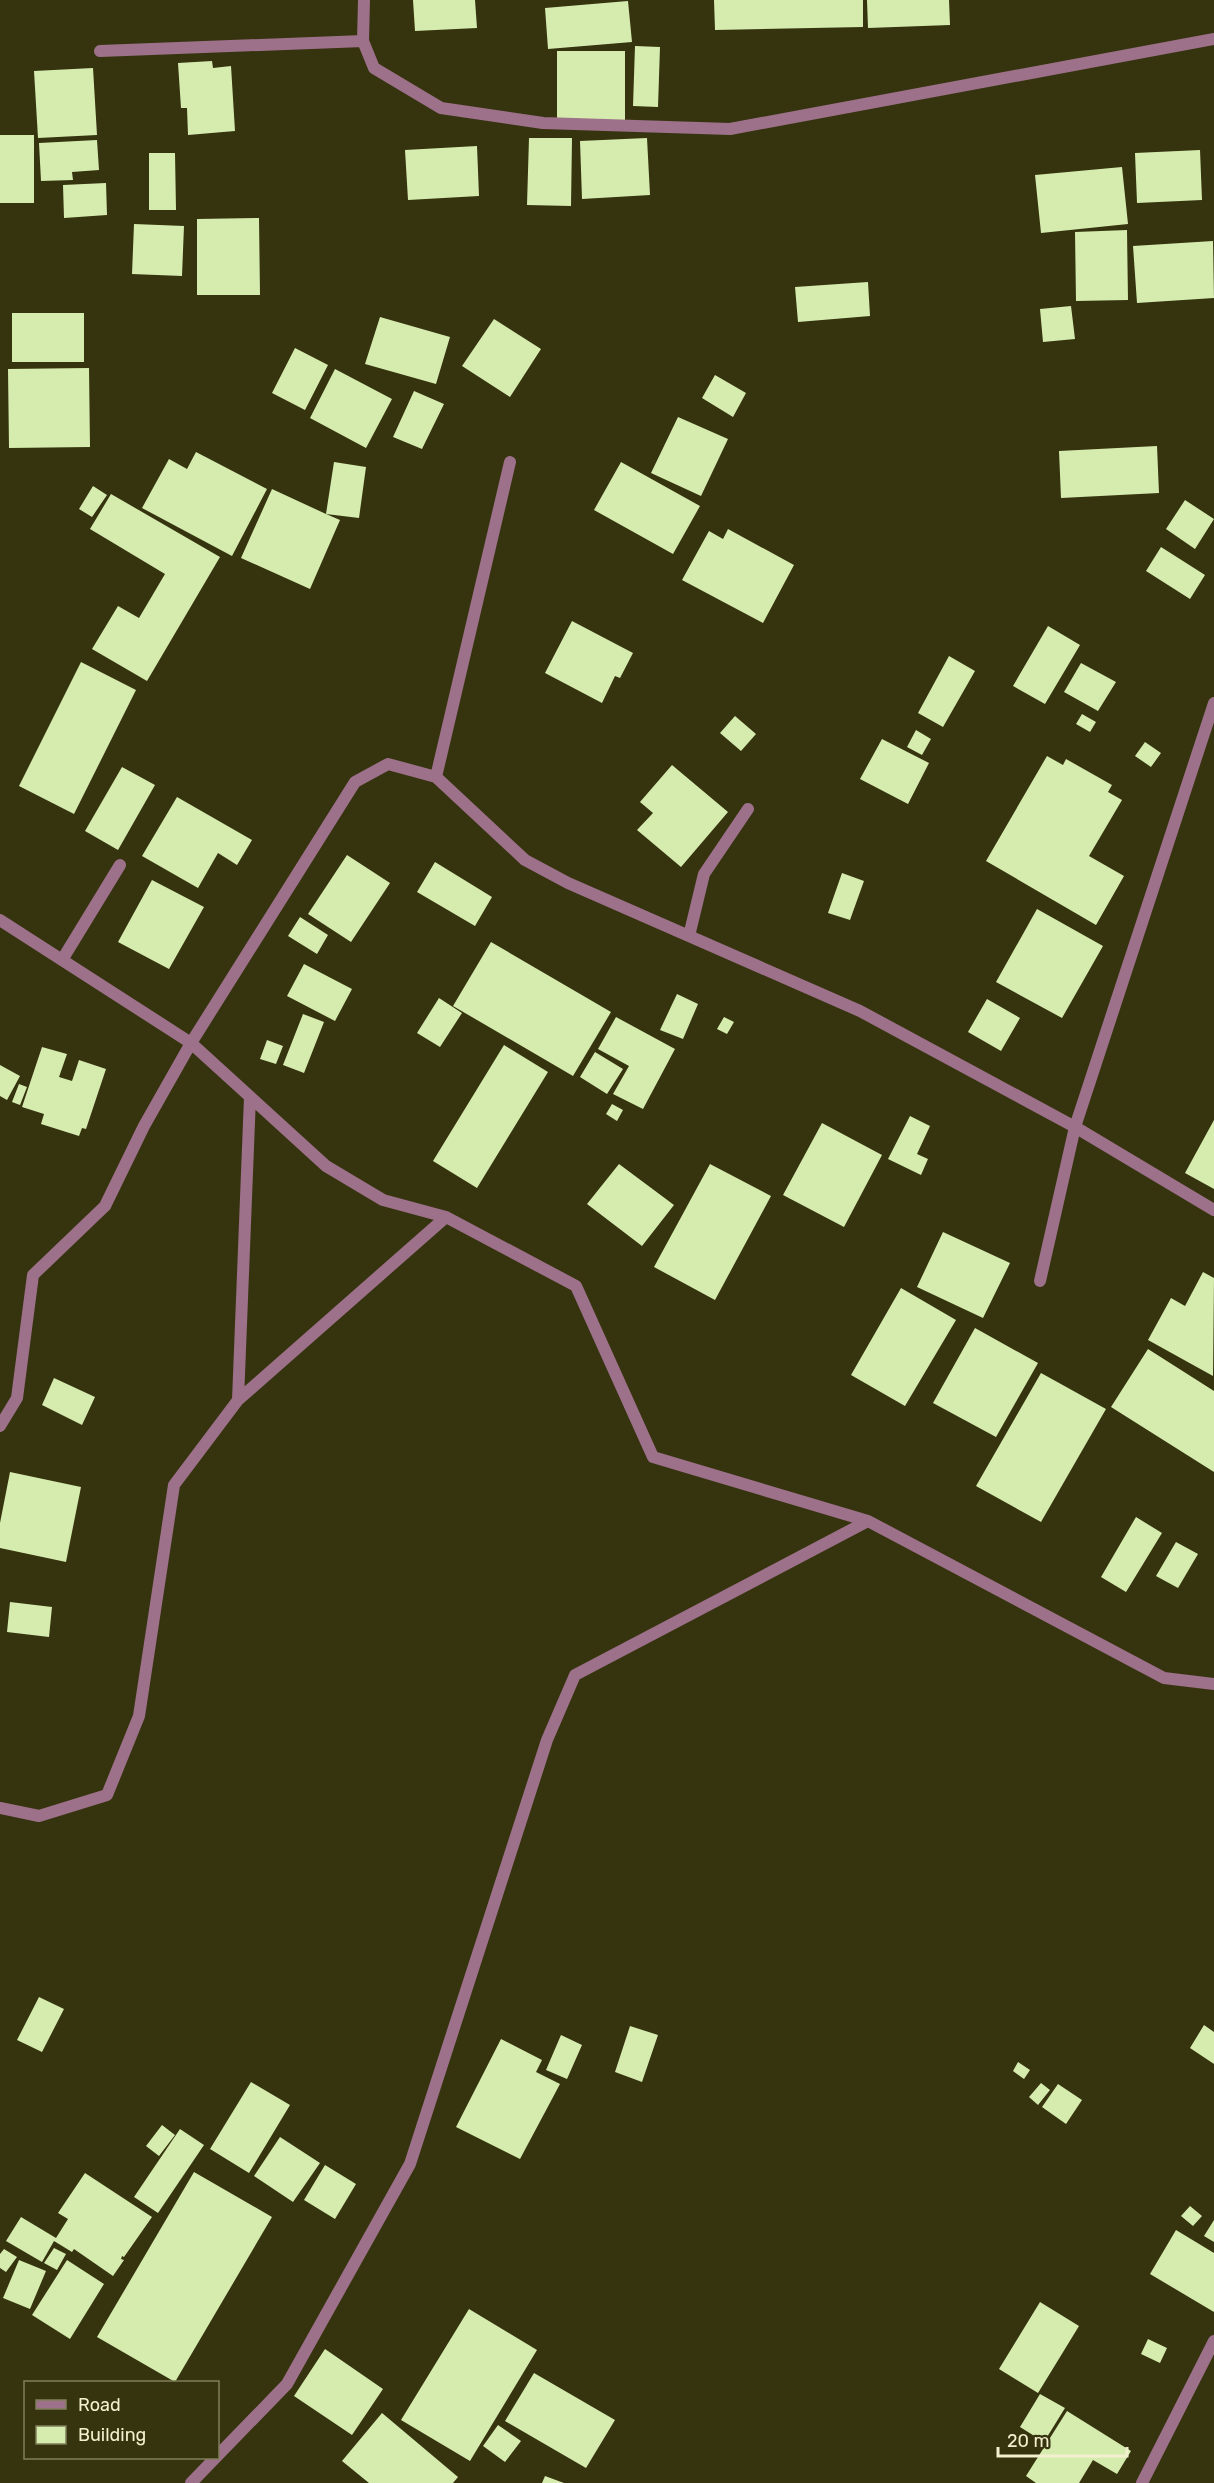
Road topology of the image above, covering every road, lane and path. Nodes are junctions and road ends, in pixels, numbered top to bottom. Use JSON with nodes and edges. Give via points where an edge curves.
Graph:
{"nodes":[{"id":1,"x":364,"y":0,"type":"edge"},
{"id":2,"x":1214,"y":39,"type":"edge"},
{"id":3,"x":363,"y":41,"type":"junction"},
{"id":4,"x":100,"y":51,"type":"dead end"},
{"id":5,"x":510,"y":462,"type":"dead end"},
{"id":6,"x":1214,"y":703,"type":"edge"},
{"id":7,"x":436,"y":777,"type":"junction"},
{"id":8,"x":748,"y":809,"type":"dead end"},
{"id":9,"x":120,"y":865,"type":"dead end"},
{"id":10,"x":0,"y":920,"type":"edge"},
{"id":11,"x":689,"y":936,"type":"junction"},
{"id":12,"x":62,"y":960,"type":"junction"},
{"id":13,"x":191,"y":1043,"type":"junction"},
{"id":14,"x":250,"y":1097,"type":"junction"},
{"id":15,"x":1075,"y":1127,"type":"junction"},
{"id":16,"x":1214,"y":1210,"type":"edge"},
{"id":17,"x":446,"y":1217,"type":"junction"},
{"id":18,"x":1040,"y":1281,"type":"dead end"},
{"id":19,"x":238,"y":1400,"type":"junction"},
{"id":20,"x":0,"y":1426,"type":"edge"},
{"id":21,"x":868,"y":1521,"type":"junction"},
{"id":22,"x":1214,"y":1684,"type":"edge"},
{"id":23,"x":0,"y":1808,"type":"edge"},
{"id":24,"x":1214,"y":2341,"type":"edge"},
{"id":25,"x":219,"y":2454,"type":"edge"},
{"id":26,"x":214,"y":2459,"type":"edge"},
{"id":27,"x":191,"y":2483,"type":"edge"},
{"id":28,"x":1142,"y":2483,"type":"edge"}],
"edges":[{"from":1,"to":3,"type":"street"},
{"from":2,"to":3,"type":"street","via":[[730,129],[543,123],[441,108],[374,68]]},
{"from":3,"to":4,"type":"street"},
{"from":5,"to":7,"type":"street"},
{"from":6,"to":15,"type":"street"},
{"from":7,"to":11,"type":"street","via":[[525,860]]},
{"from":7,"to":13,"type":"street","via":[[388,764],[355,782]]},
{"from":8,"to":11,"type":"street","via":[[704,874]]},
{"from":9,"to":12,"type":"street"},
{"from":10,"to":12,"type":"street"},
{"from":11,"to":15,"type":"street","via":[[860,1011]]},
{"from":12,"to":13,"type":"street"},
{"from":13,"to":14,"type":"street"},
{"from":13,"to":20,"type":"street","via":[[105,1206],[33,1275],[17,1398]]},
{"from":14,"to":17,"type":"street","via":[[326,1166],[383,1200]]},
{"from":14,"to":19,"type":"street"},
{"from":15,"to":16,"type":"street"},
{"from":15,"to":18,"type":"street"},
{"from":17,"to":19,"type":"street"},
{"from":17,"to":21,"type":"street","via":[[576,1286],[652,1457]]},
{"from":19,"to":23,"type":"street","via":[[174,1485],[140,1716],[107,1795],[39,1816]]},
{"from":21,"to":22,"type":"street","via":[[1164,1678]]},
{"from":21,"to":25,"type":"street","via":[[575,1675],[547,1740],[410,2164],[287,2384]]},
{"from":24,"to":28,"type":"street"},
{"from":26,"to":27,"type":"street"}]}
